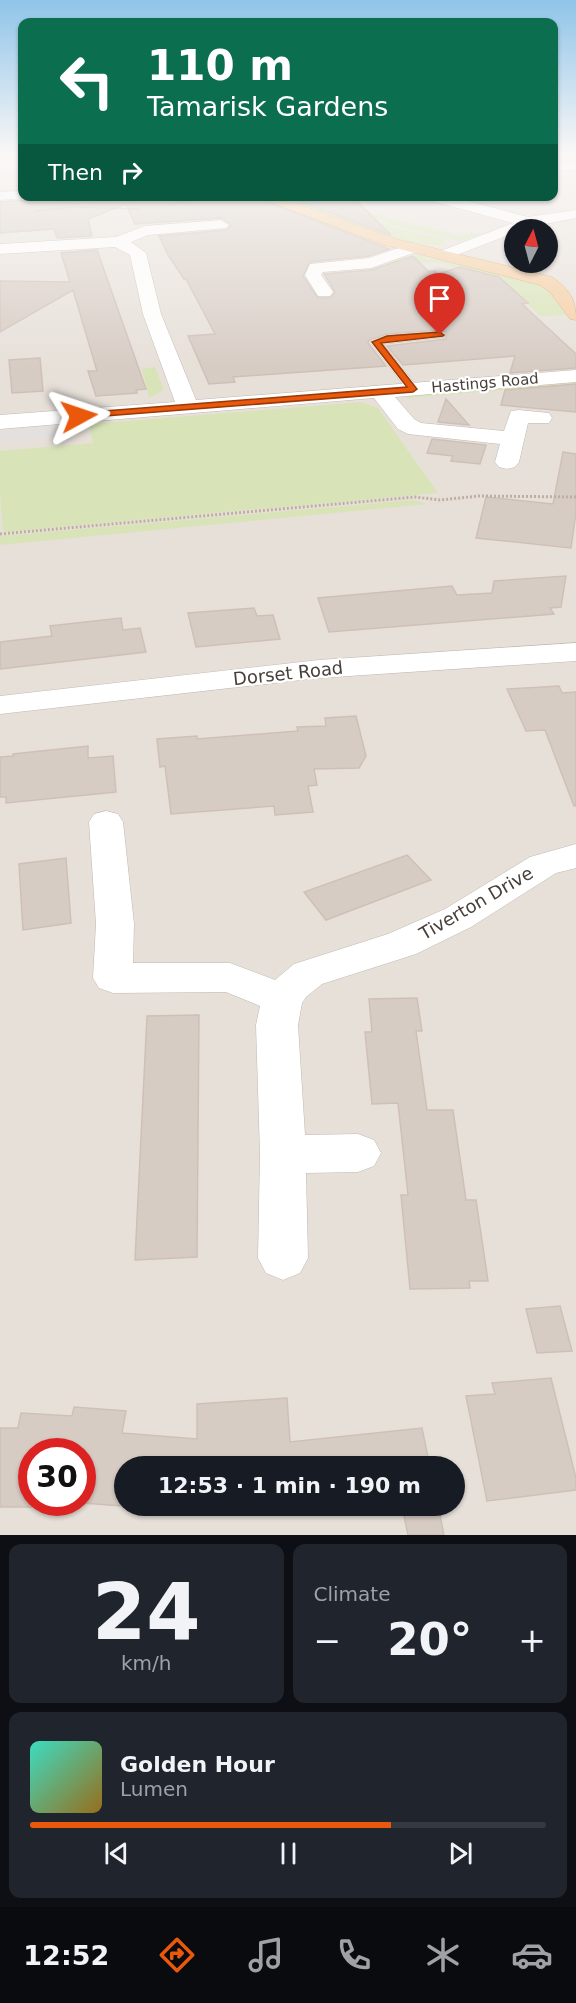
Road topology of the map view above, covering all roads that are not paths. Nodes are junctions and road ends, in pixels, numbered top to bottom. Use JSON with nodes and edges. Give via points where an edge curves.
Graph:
{"nodes":[{"id":1,"x":217,"y":226,"type":"edge"},
{"id":2,"x":344,"y":226,"type":"edge"},
{"id":3,"x":504,"y":231,"type":"edge"},
{"id":4,"x":118,"y":242,"type":"junction"},
{"id":5,"x":413,"y":248,"type":"junction"},
{"id":6,"x":0,"y":249,"type":"edge"},
{"id":7,"x":444,"y":255,"type":"junction"},
{"id":8,"x":324,"y":292,"type":"dead end"},
{"id":9,"x":573,"y":305,"type":"edge"},
{"id":10,"x":436,"y":337,"type":"dead end"},
{"id":11,"x":576,"y":376,"type":"edge"},
{"id":12,"x":413,"y":389,"type":"junction"},
{"id":13,"x":380,"y":392,"type":"junction"},
{"id":14,"x":188,"y":407,"type":"junction"},
{"id":15,"x":541,"y":418,"type":"dead end"},
{"id":16,"x":0,"y":422,"type":"edge"},
{"id":17,"x":513,"y":439,"type":"junction"},
{"id":18,"x":507,"y":462,"type":"dead end"},
{"id":19,"x":576,"y":652,"type":"edge"},
{"id":20,"x":0,"y":705,"type":"edge"},
{"id":21,"x":106,"y":822,"type":"dead end"},
{"id":22,"x":576,"y":856,"type":"edge"},
{"id":23,"x":282,"y":999,"type":"junction"},
{"id":24,"x":358,"y":1153,"type":"dead end"},
{"id":25,"x":283,"y":1154,"type":"junction"},
{"id":26,"x":283,"y":1258,"type":"dead end"}],
"edges":[{"from":1,"to":4,"type":"street","via":[[145,231]]},
{"from":2,"to":5,"type":"main road"},
{"from":3,"to":7,"type":"street"},
{"from":4,"to":6,"type":"street","via":[[26,242]]},
{"from":4,"to":14,"type":"street","via":[[138,254],[152,314]]},
{"from":5,"to":7,"type":"main road"},
{"from":5,"to":8,"type":"street","via":[[371,263],[316,268],[313,275]]},
{"from":7,"to":9,"type":"main road","via":[[546,281]]},
{"from":10,"to":12,"type":"lane","via":[[376,342]]},
{"from":11,"to":12,"type":"street","name":"Hastings Road"},
{"from":12,"to":13,"type":"street","name":"Hastings Road"},
{"from":13,"to":14,"type":"street","name":"Hastings Road"},
{"from":13,"to":17,"type":"street","via":[[405,424],[416,429]]},
{"from":14,"to":16,"type":"street","name":"Hastings Road"},
{"from":15,"to":17,"type":"street","via":[[519,416]]},
{"from":17,"to":18,"type":"street"},
{"from":19,"to":20,"type":"street","name":"Dorset Road","via":[[319,669]]},
{"from":21,"to":23,"type":"street","via":[[115,924],[113,978],[230,977]]},
{"from":22,"to":23,"type":"street","name":"Tiverton Drive","via":[[543,865],[458,918],[402,945],[308,975]]},
{"from":23,"to":25,"type":"street","via":[[277,1025]]},
{"from":24,"to":25,"type":"street"},
{"from":25,"to":26,"type":"street"}]}
